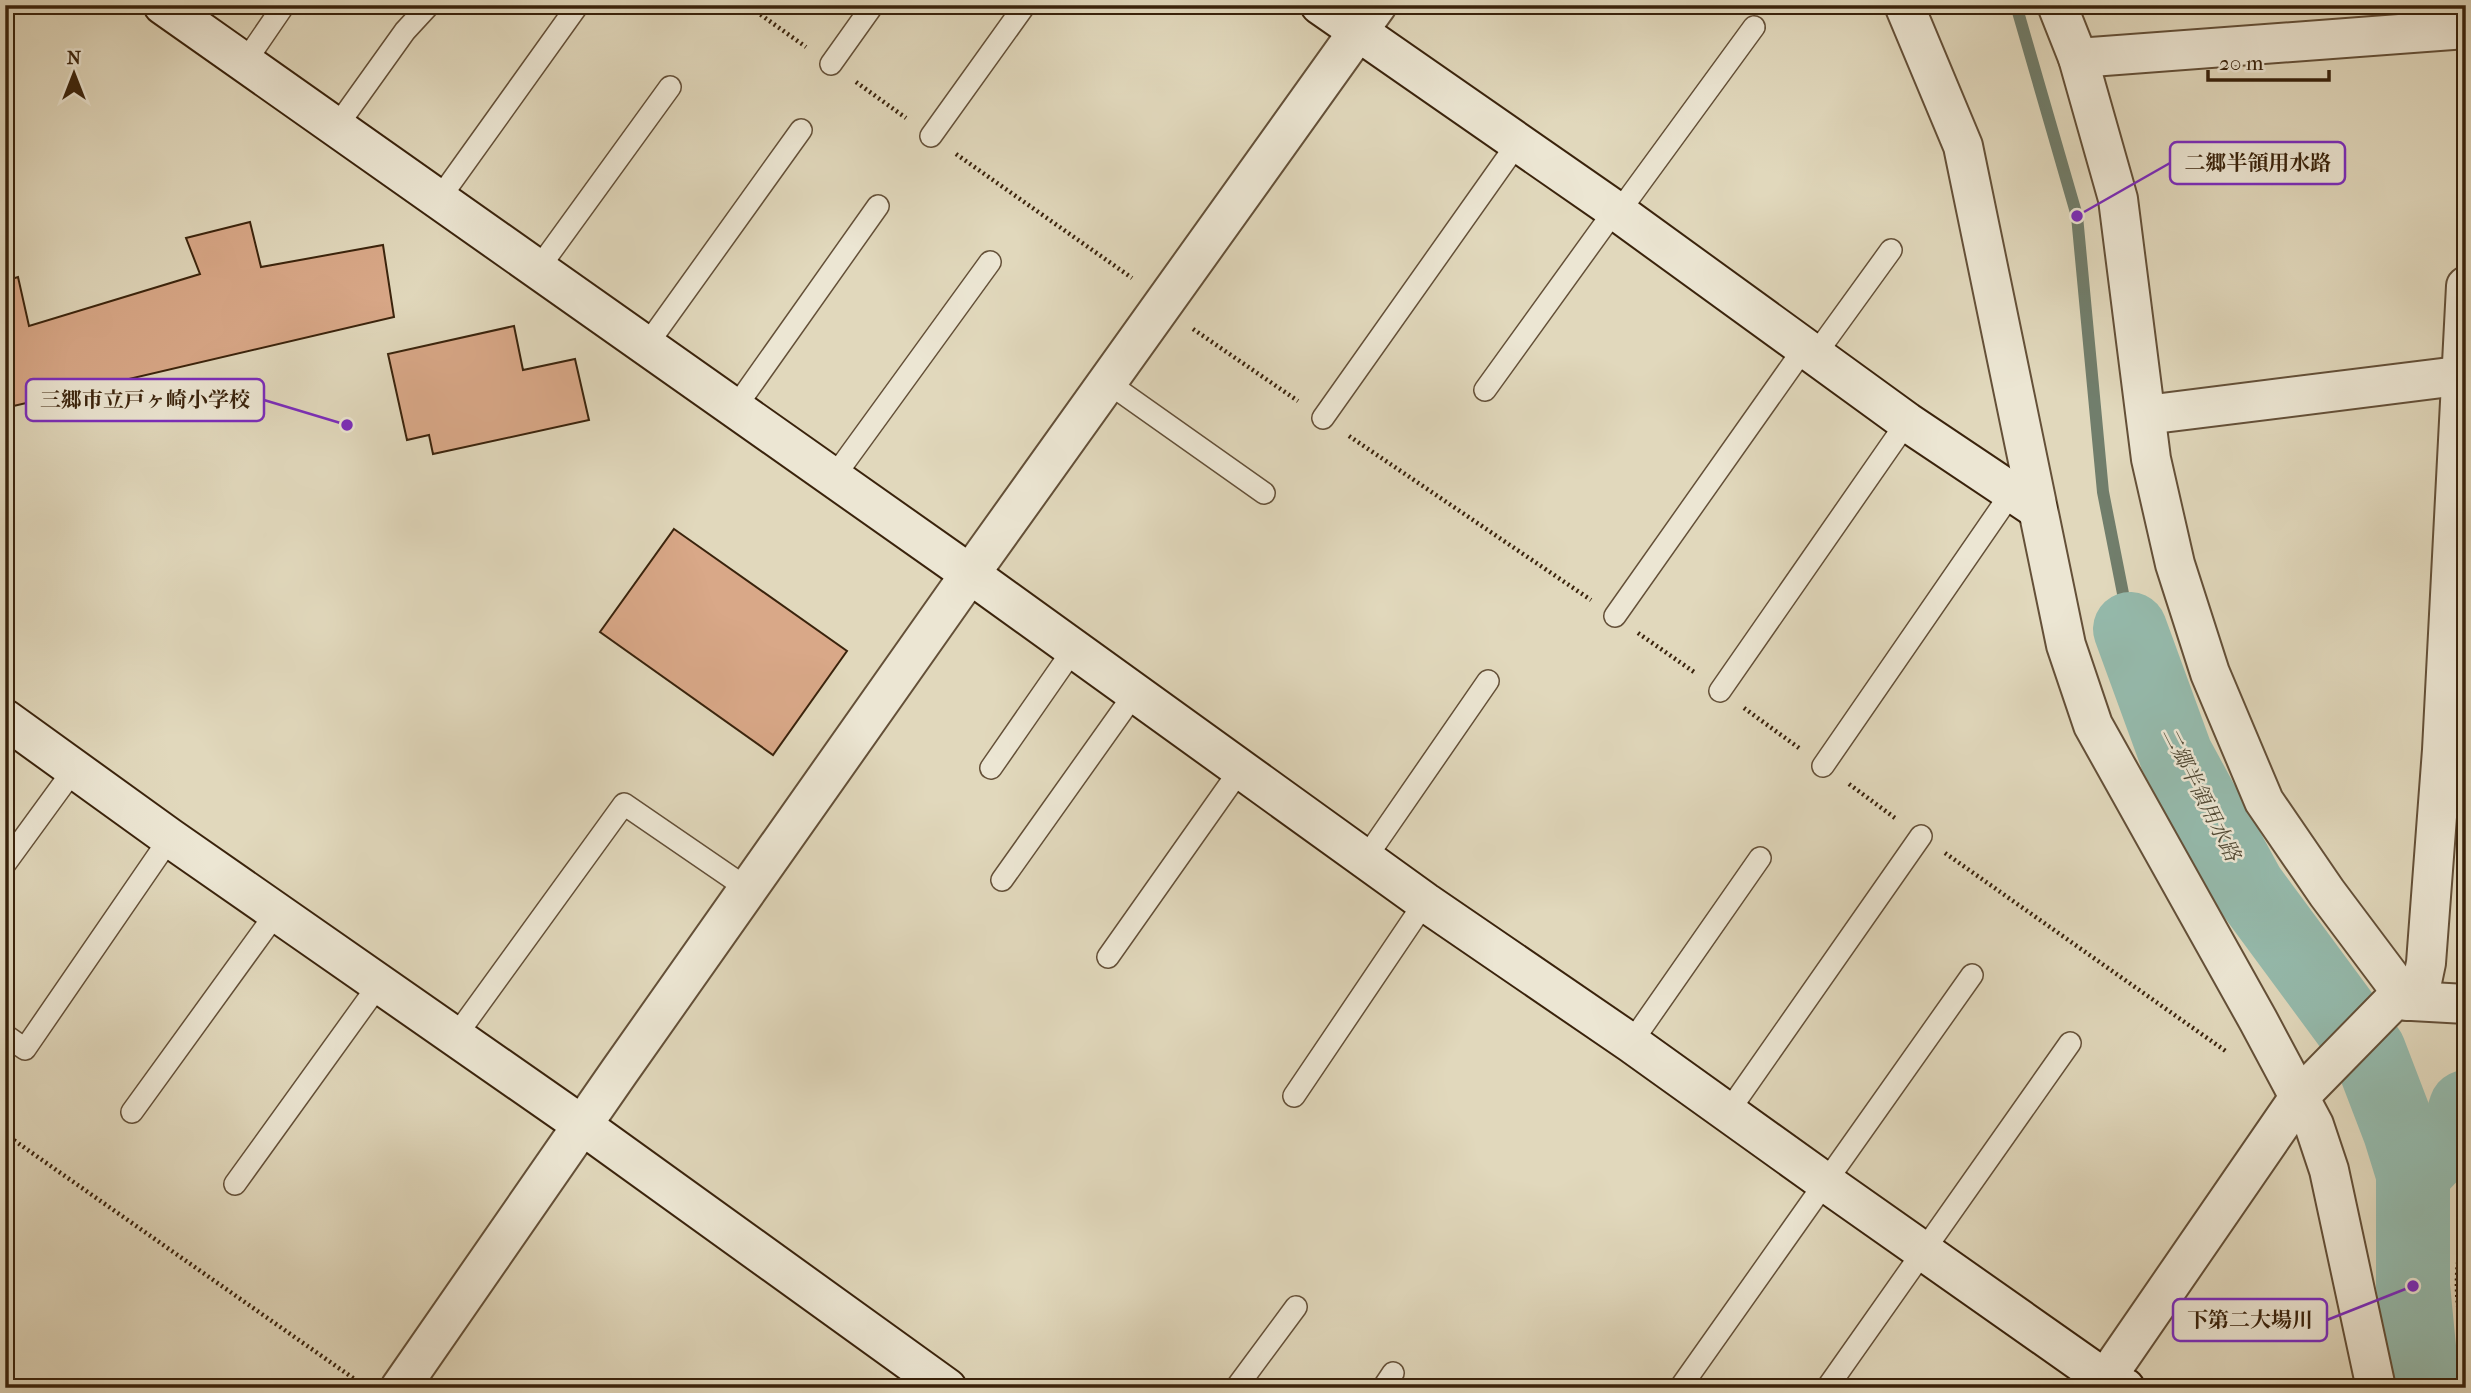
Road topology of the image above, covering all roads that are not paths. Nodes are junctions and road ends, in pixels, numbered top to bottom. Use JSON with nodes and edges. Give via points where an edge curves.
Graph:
{"nodes":[{"id":1,"x":163,"y":5,"type":"edge"},
{"id":2,"x":284,"y":5,"type":"edge"},
{"id":3,"x":429,"y":5,"type":"edge"},
{"id":4,"x":578,"y":5,"type":"edge"},
{"id":5,"x":873,"y":5,"type":"edge"},
{"id":6,"x":1024,"y":5,"type":"edge"},
{"id":7,"x":1320,"y":5,"type":"edge"},
{"id":8,"x":1904,"y":5,"type":"edge"},
{"id":9,"x":2057,"y":5,"type":"edge"},
{"id":10,"x":1368,"y":19,"type":"edge"},
{"id":11,"x":1754,"y":27,"type":"dead end"},
{"id":12,"x":2466,"y":29,"type":"edge"},
{"id":13,"x":2078,"y":58,"type":"junction"},
{"id":14,"x":245,"y":62,"type":"junction"},
{"id":15,"x":831,"y":64,"type":"dead end"},
{"id":16,"x":670,"y":86,"type":"dead end"},
{"id":17,"x":337,"y":126,"type":"junction"},
{"id":18,"x":801,"y":130,"type":"dead end"},
{"id":19,"x":931,"y":136,"type":"dead end"},
{"id":20,"x":1517,"y":144,"type":"junction"},
{"id":21,"x":439,"y":199,"type":"junction"},
{"id":22,"x":878,"y":206,"type":"dead end"},
{"id":23,"x":1616,"y":211,"type":"junction"},
{"id":24,"x":1891,"y":250,"type":"dead end"},
{"id":25,"x":990,"y":262,"type":"dead end"},
{"id":26,"x":538,"y":269,"type":"junction"},
{"id":27,"x":2466,"y":286,"type":"edge"},
{"id":28,"x":646,"y":346,"type":"junction"},
{"id":29,"x":1810,"y":351,"type":"junction"},
{"id":30,"x":2463,"y":375,"type":"edge"},
{"id":31,"x":1107,"y":382,"type":"junction"},
{"id":32,"x":1485,"y":390,"type":"dead end"},
{"id":33,"x":735,"y":408,"type":"junction"},
{"id":34,"x":2146,"y":415,"type":"junction"},
{"id":35,"x":1323,"y":418,"type":"dead end"},
{"id":36,"x":1907,"y":422,"type":"junction"},
{"id":37,"x":833,"y":478,"type":"junction"},
{"id":38,"x":1264,"y":493,"type":"dead end"},
{"id":39,"x":2024,"y":500,"type":"junction"},
{"id":40,"x":970,"y":574,"type":"junction"},
{"id":41,"x":1615,"y":616,"type":"dead end"},
{"id":42,"x":1073,"y":650,"type":"junction"},
{"id":43,"x":1488,"y":681,"type":"dead end"},
{"id":44,"x":1720,"y":691,"type":"dead end"},
{"id":45,"x":1135,"y":693,"type":"junction"},
{"id":46,"x":5,"y":719,"type":"edge"},
{"id":47,"x":1823,"y":766,"type":"dead end"},
{"id":48,"x":75,"y":768,"type":"junction"},
{"id":49,"x":991,"y":768,"type":"dead end"},
{"id":50,"x":1240,"y":771,"type":"junction"},
{"id":51,"x":1921,"y":836,"type":"dead end"},
{"id":52,"x":170,"y":838,"type":"junction"},
{"id":53,"x":1760,"y":858,"type":"dead end"},
{"id":54,"x":1365,"y":859,"type":"junction"},
{"id":55,"x":5,"y":864,"type":"edge"},
{"id":56,"x":1002,"y":880,"type":"dead end"},
{"id":57,"x":748,"y":889,"type":"junction"},
{"id":58,"x":1426,"y":902,"type":"junction"},
{"id":59,"x":277,"y":912,"type":"junction"},
{"id":60,"x":1108,"y":957,"type":"dead end"},
{"id":61,"x":1972,"y":975,"type":"dead end"},
{"id":62,"x":380,"y":984,"type":"junction"},
{"id":63,"x":2427,"y":1002,"type":"edge"},
{"id":64,"x":5,"y":1035,"type":"edge"},
{"id":65,"x":454,"y":1037,"type":"junction"},
{"id":66,"x":1631,"y":1043,"type":"junction"},
{"id":67,"x":2070,"y":1043,"type":"dead end"},
{"id":68,"x":1294,"y":1096,"type":"dead end"},
{"id":69,"x":2300,"y":1096,"type":"junction"},
{"id":70,"x":132,"y":1112,"type":"dead end"},
{"id":71,"x":1728,"y":1112,"type":"junction"},
{"id":72,"x":582,"y":1125,"type":"junction"},
{"id":73,"x":1825,"y":1182,"type":"junction"},
{"id":74,"x":234,"y":1184,"type":"dead end"},
{"id":75,"x":1925,"y":1251,"type":"junction"},
{"id":76,"x":1296,"y":1307,"type":"dead end"},
{"id":77,"x":2110,"y":1385,"type":"edge"},
{"id":78,"x":945,"y":1387,"type":"edge"},
{"id":79,"x":400,"y":1388,"type":"edge"},
{"id":80,"x":1236,"y":1388,"type":"edge"},
{"id":81,"x":1680,"y":1388,"type":"edge"},
{"id":82,"x":1827,"y":1388,"type":"edge"},
{"id":83,"x":2376,"y":1388,"type":"edge"}],
"edges":[{"from":1,"to":14,"type":"street"},
{"from":2,"to":14,"type":"lane"},
{"from":3,"to":17,"type":"lane"},
{"from":4,"to":21,"type":"lane"},
{"from":5,"to":15,"type":"lane"},
{"from":6,"to":19,"type":"lane"},
{"from":7,"to":10,"type":"street"},
{"from":8,"to":39,"type":"street","via":[[1963,146]]},
{"from":9,"to":13,"type":"street"},
{"from":10,"to":20,"type":"street"},
{"from":10,"to":31,"type":"street"},
{"from":11,"to":23,"type":"lane"},
{"from":12,"to":13,"type":"street"},
{"from":13,"to":34,"type":"street","via":[[2118,199]]},
{"from":14,"to":17,"type":"street"},
{"from":16,"to":26,"type":"lane"},
{"from":17,"to":21,"type":"street"},
{"from":18,"to":28,"type":"lane"},
{"from":20,"to":23,"type":"street"},
{"from":20,"to":35,"type":"lane"},
{"from":21,"to":26,"type":"street"},
{"from":22,"to":33,"type":"lane"},
{"from":23,"to":29,"type":"street"},
{"from":23,"to":32,"type":"lane"},
{"from":24,"to":29,"type":"lane"},
{"from":25,"to":37,"type":"lane"},
{"from":26,"to":28,"type":"street"},
{"from":27,"to":30,"type":"street"},
{"from":28,"to":33,"type":"street"},
{"from":29,"to":36,"type":"street"},
{"from":29,"to":41,"type":"lane"},
{"from":30,"to":34,"type":"street"},
{"from":30,"to":63,"type":"street"},
{"from":31,"to":38,"type":"lane"},
{"from":31,"to":40,"type":"street"},
{"from":33,"to":37,"type":"street"},
{"from":34,"to":63,"type":"street","via":[[2175,564],[2210,673],[2264,801],[2328,893]]},
{"from":36,"to":39,"type":"street"},
{"from":36,"to":44,"type":"lane"},
{"from":37,"to":40,"type":"street"},
{"from":39,"to":47,"type":"lane"},
{"from":39,"to":69,"type":"street","via":[[2093,726]]},
{"from":40,"to":42,"type":"street"},
{"from":40,"to":57,"type":"street"},
{"from":42,"to":45,"type":"street"},
{"from":42,"to":49,"type":"lane"},
{"from":43,"to":54,"type":"lane"},
{"from":45,"to":50,"type":"street"},
{"from":45,"to":56,"type":"lane"},
{"from":46,"to":48,"type":"street"},
{"from":48,"to":52,"type":"street"},
{"from":48,"to":55,"type":"lane"},
{"from":50,"to":54,"type":"street"},
{"from":50,"to":60,"type":"lane"},
{"from":51,"to":71,"type":"lane"},
{"from":52,"to":59,"type":"street"},
{"from":52,"to":64,"type":"lane","via":[[25,1049]]},
{"from":53,"to":66,"type":"lane"},
{"from":54,"to":58,"type":"street"},
{"from":57,"to":65,"type":"lane","via":[[624,804]]},
{"from":57,"to":72,"type":"street"},
{"from":58,"to":66,"type":"street"},
{"from":58,"to":68,"type":"lane"},
{"from":59,"to":62,"type":"street"},
{"from":59,"to":70,"type":"lane"},
{"from":61,"to":73,"type":"lane"},
{"from":62,"to":65,"type":"street"},
{"from":62,"to":74,"type":"lane"},
{"from":63,"to":69,"type":"street"},
{"from":65,"to":72,"type":"street"},
{"from":66,"to":71,"type":"street"},
{"from":67,"to":75,"type":"lane"},
{"from":69,"to":77,"type":"street"},
{"from":69,"to":83,"type":"street","via":[[2329,1170]]},
{"from":71,"to":73,"type":"street"},
{"from":72,"to":78,"type":"street"},
{"from":72,"to":79,"type":"street"},
{"from":73,"to":75,"type":"street"},
{"from":73,"to":81,"type":"lane"},
{"from":75,"to":77,"type":"street"},
{"from":75,"to":82,"type":"lane"},
{"from":76,"to":80,"type":"lane"}]}
